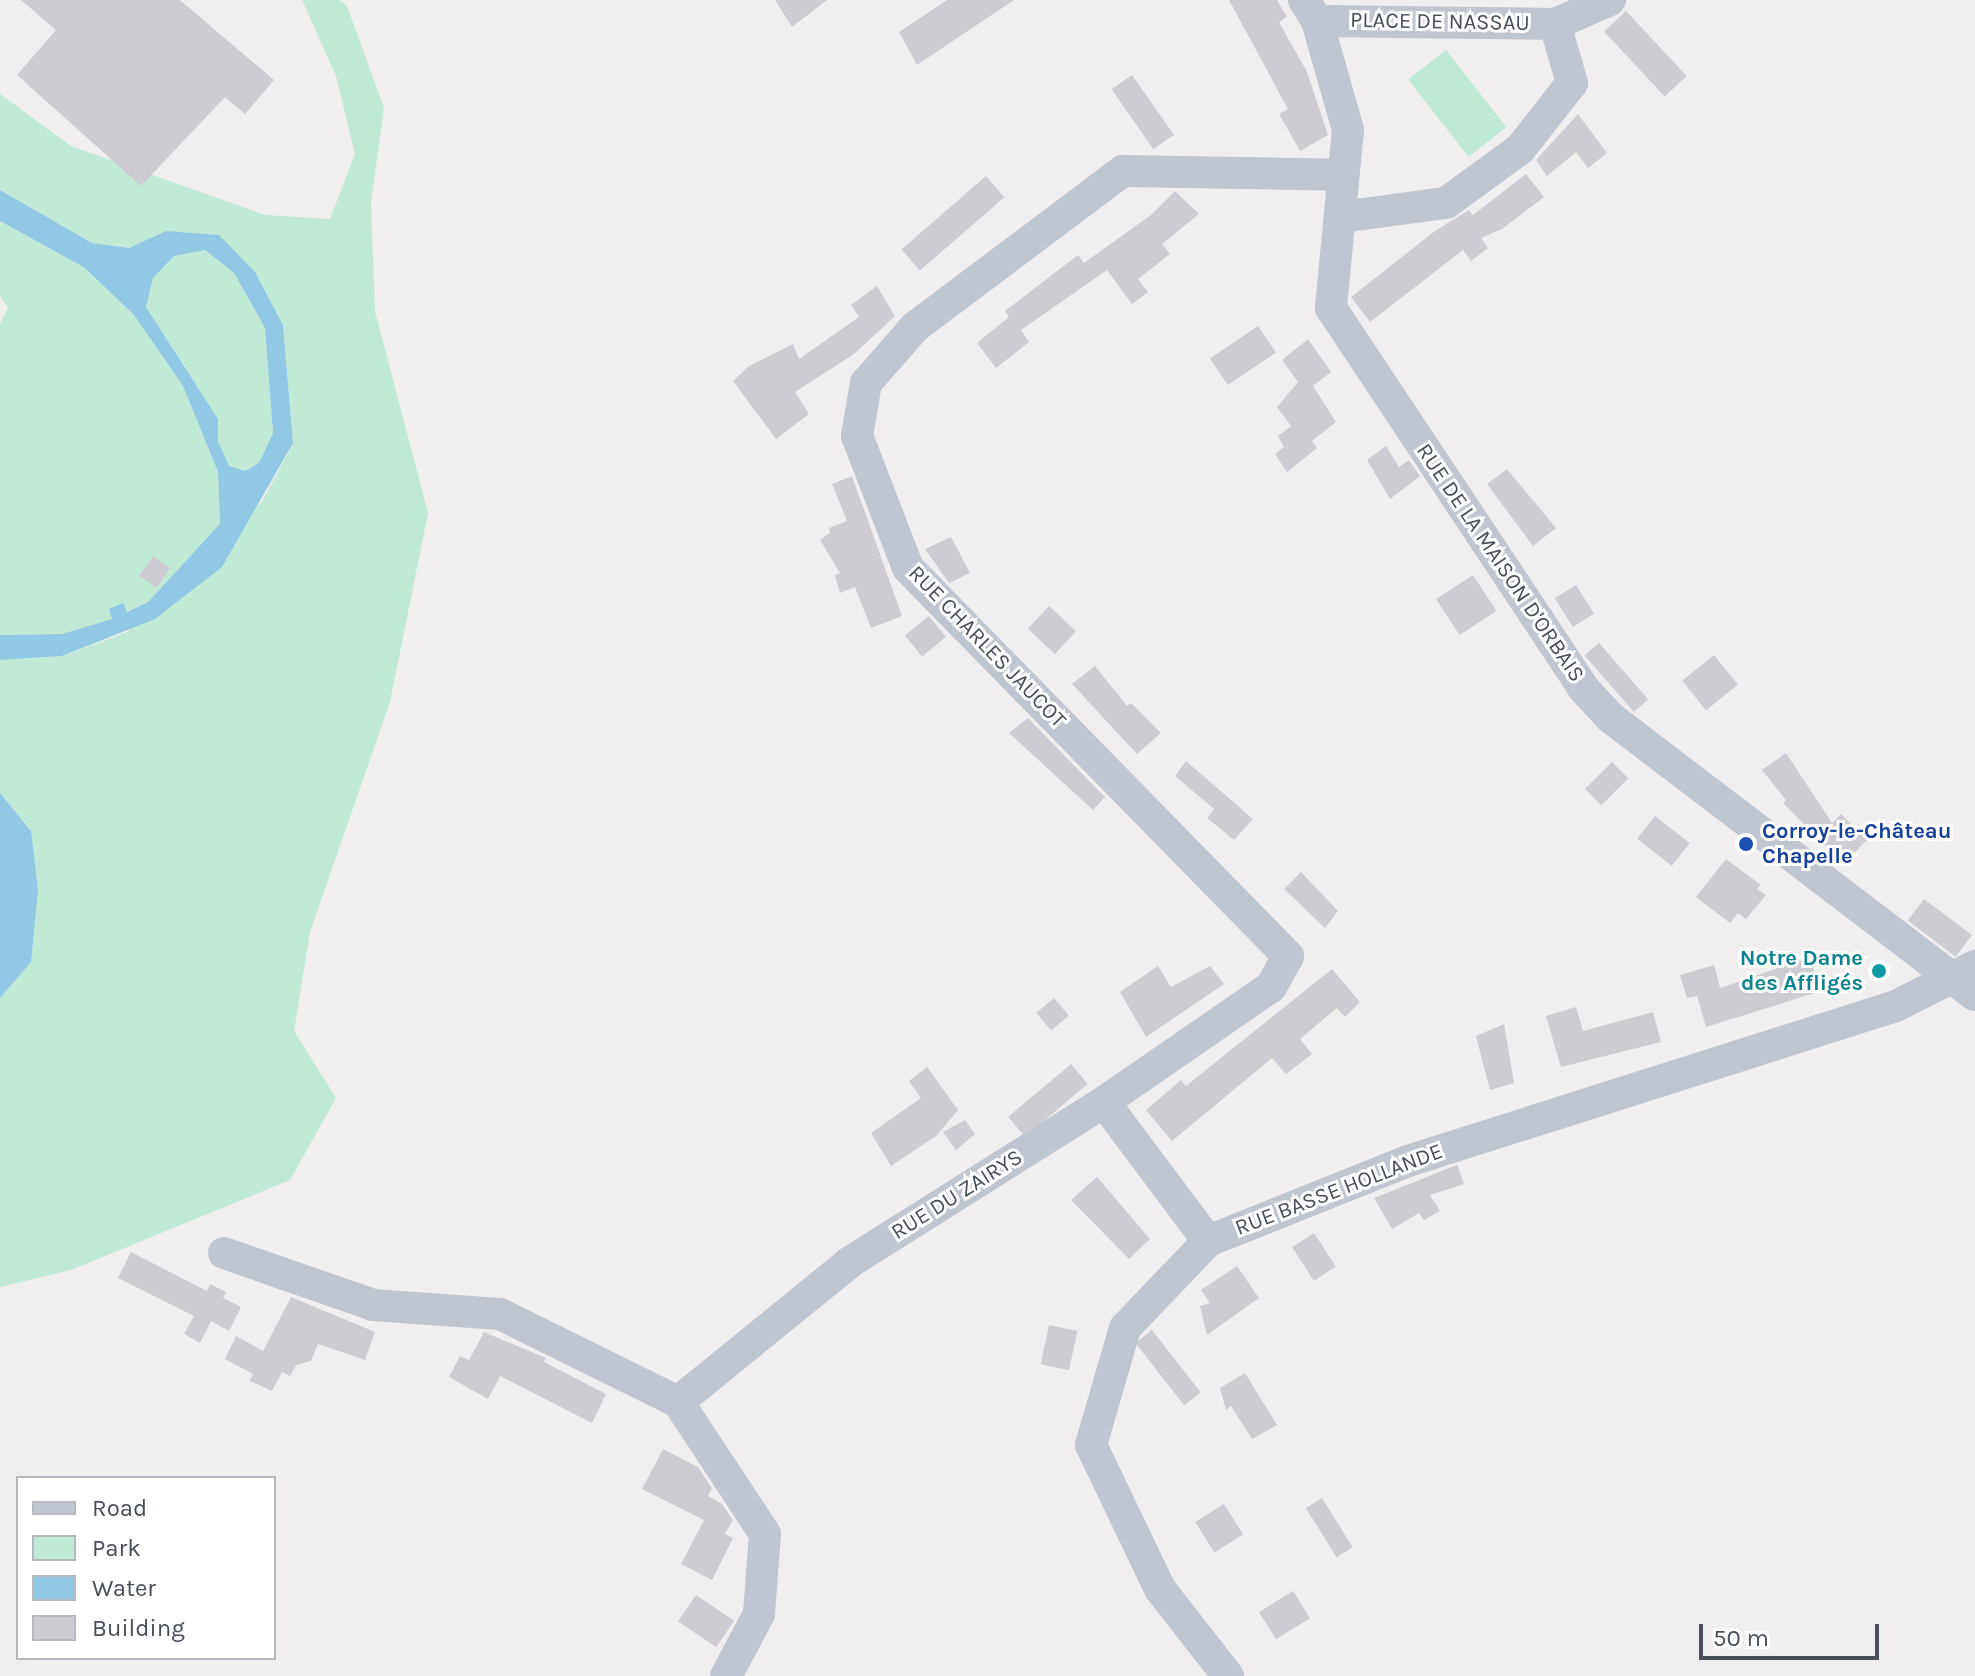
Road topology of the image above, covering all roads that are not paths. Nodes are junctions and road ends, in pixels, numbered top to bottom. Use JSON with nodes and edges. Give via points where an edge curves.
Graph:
{"nodes":[{"id":1,"x":1610,"y":0,"type":"edge"},
{"id":2,"x":1311,"y":10,"type":"edge"},
{"id":3,"x":1555,"y":24,"type":"junction"},
{"id":4,"x":1343,"y":175,"type":"junction"},
{"id":5,"x":1341,"y":217,"type":"junction"},
{"id":6,"x":1969,"y":980,"type":"edge"},
{"id":7,"x":1104,"y":1102,"type":"junction"},
{"id":8,"x":1208,"y":1241,"type":"junction"},
{"id":9,"x":224,"y":1253,"type":"dead end"},
{"id":10,"x":678,"y":1402,"type":"junction"},
{"id":11,"x":726,"y":1676,"type":"edge"},
{"id":12,"x":1228,"y":1676,"type":"edge"}],
"edges":[{"from":1,"to":3,"type":"street"},
{"from":2,"to":3,"type":"street","name":"PLACE DE NASSAU"},
{"from":2,"to":4,"type":"street","name":"RUE DE LA MAISON D'ORBAIS","via":[[1348,130]]},
{"from":3,"to":5,"type":"street","name":"PLACE DE NASSAU","via":[[1572,83],[1520,149],[1446,203]]},
{"from":4,"to":5,"type":"street","name":"RUE DE LA MAISON D'ORBAIS"},
{"from":4,"to":7,"type":"street","name":"RUE CHARLES JAUCOT","via":[[1123,171],[915,327],[866,383],[857,436],[908,568],[1288,956],[1271,987]]},
{"from":5,"to":6,"type":"street","name":"RUE DE LA MAISON D'ORBAIS","via":[[1331,308],[1583,688],[1611,718]]},
{"from":6,"to":8,"type":"street","name":"RUE BASSE HOLLANDE","via":[[1408,1161]]},
{"from":7,"to":8,"type":"street"},
{"from":7,"to":10,"type":"street","name":"RUE DU ZAIRYS","via":[[850,1262]]},
{"from":8,"to":12,"type":"street","name":"RUE BASSE HOLLANDE","via":[[1125,1328],[1091,1445],[1160,1589]]},
{"from":9,"to":10,"type":"street","via":[[373,1305],[500,1314]]},
{"from":10,"to":11,"type":"street","via":[[765,1534],[759,1614]]}]}
